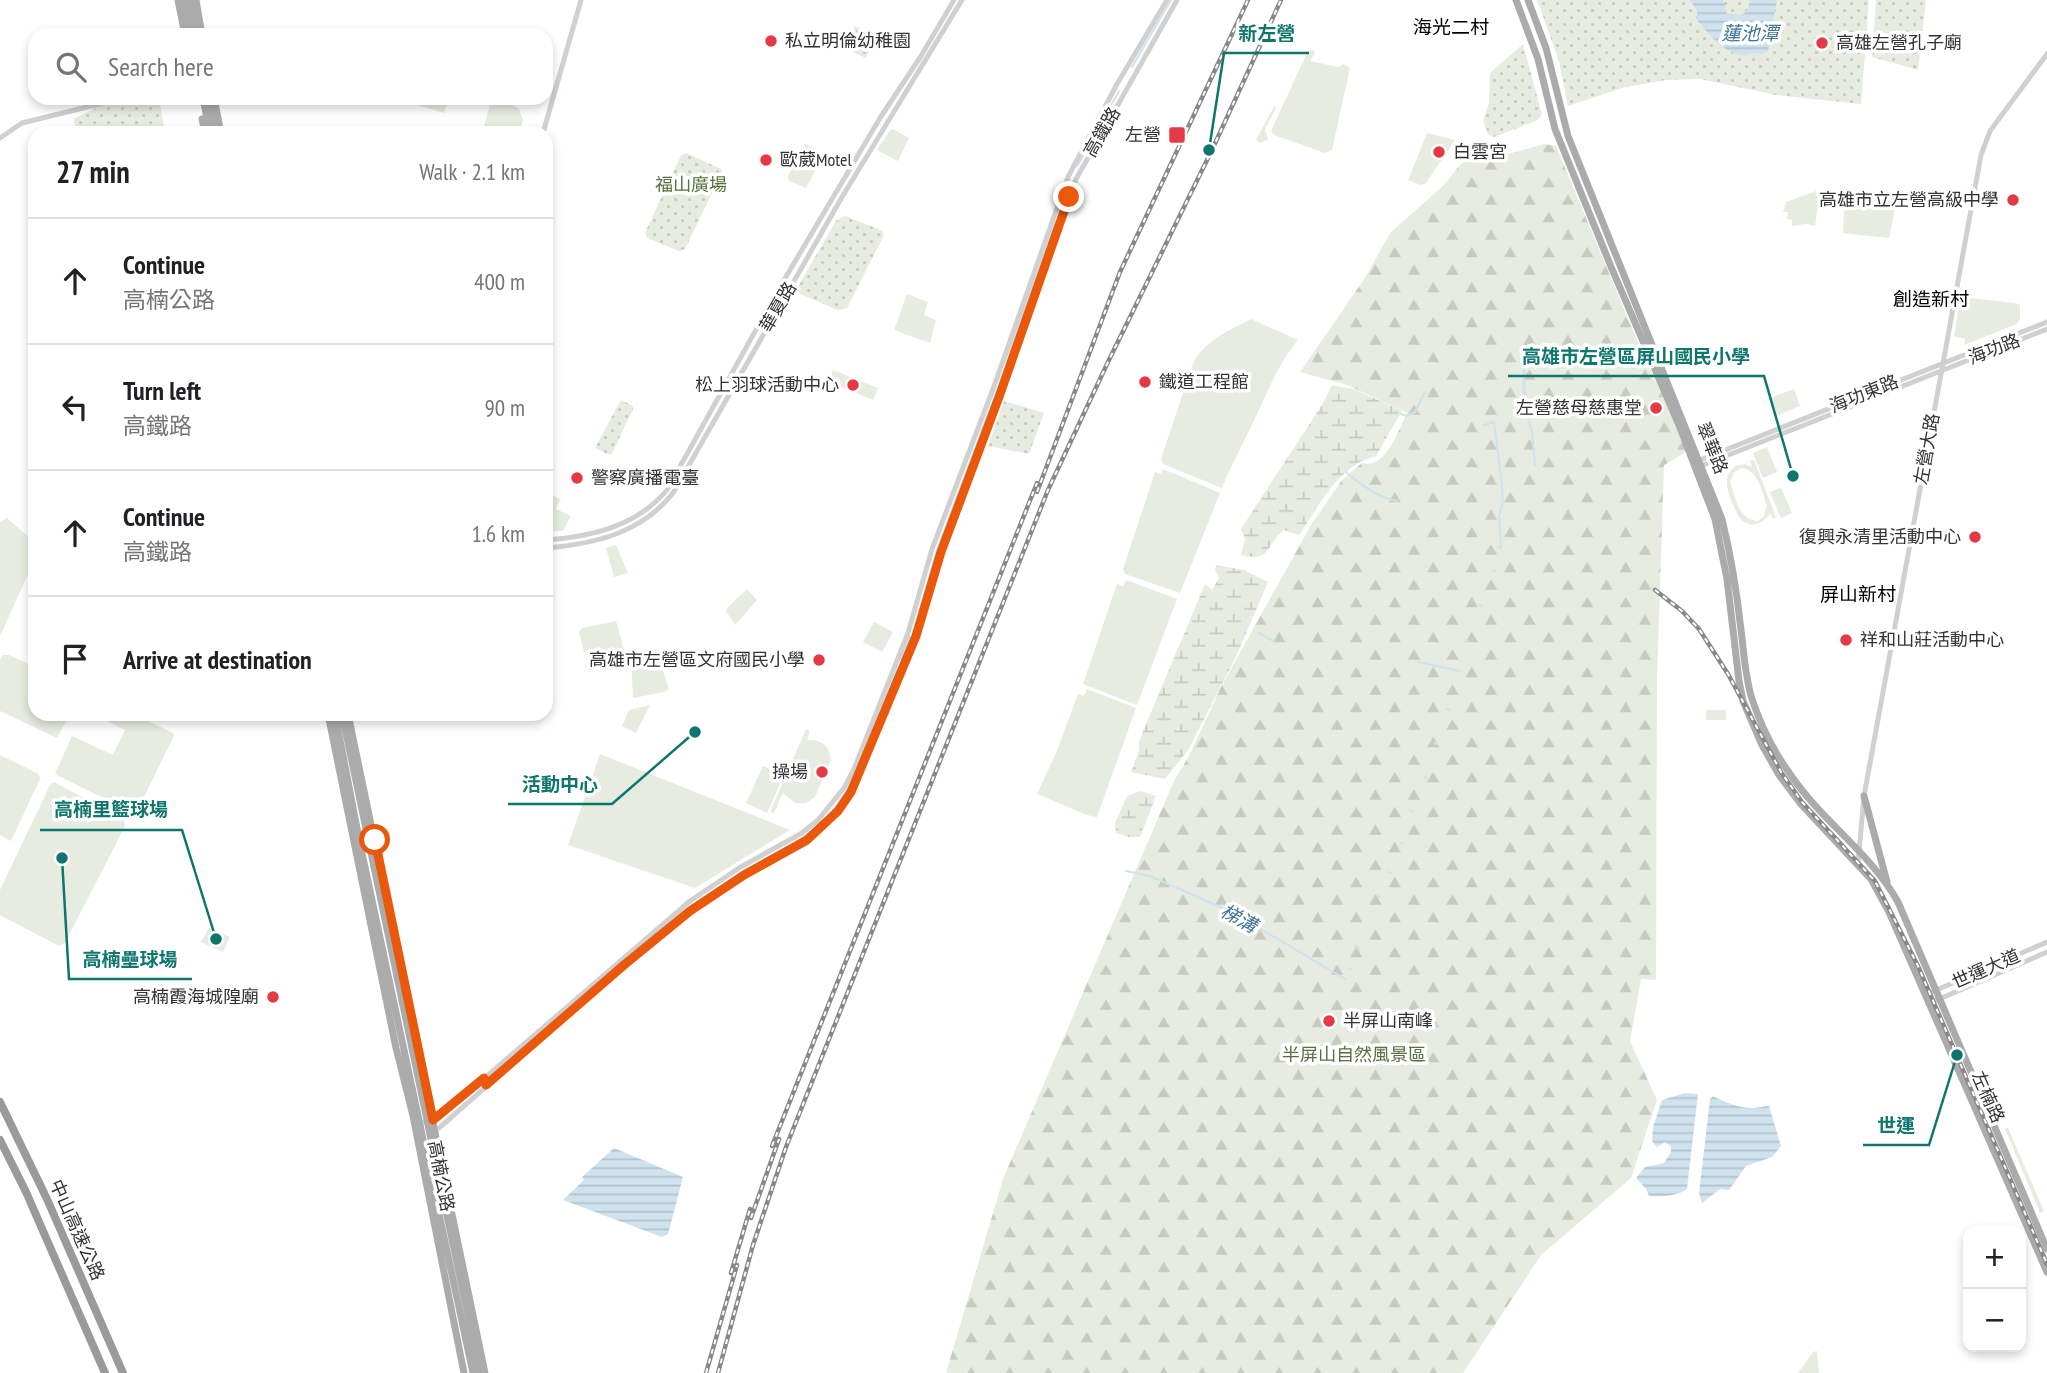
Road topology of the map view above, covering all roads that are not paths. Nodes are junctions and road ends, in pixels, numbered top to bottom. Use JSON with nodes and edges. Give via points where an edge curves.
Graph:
{"nodes":[{"id":1,"x":178,"y":0,"type":"edge"},
{"id":2,"x":184,"y":0,"type":"edge"},
{"id":3,"x":190,"y":0,"type":"edge"},
{"id":4,"x":196,"y":0,"type":"edge"},
{"id":5,"x":581,"y":0,"type":"edge"},
{"id":6,"x":954,"y":0,"type":"edge"},
{"id":7,"x":962,"y":0,"type":"edge"},
{"id":8,"x":1167,"y":0,"type":"edge"},
{"id":9,"x":1177,"y":0,"type":"edge"},
{"id":10,"x":1516,"y":0,"type":"edge"},
{"id":11,"x":1528,"y":0,"type":"edge"},
{"id":12,"x":184,"y":28,"type":"edge"},
{"id":13,"x":190,"y":28,"type":"edge"},
{"id":14,"x":196,"y":28,"type":"edge"},
{"id":15,"x":201,"y":28,"type":"edge"},
{"id":16,"x":2047,"y":54,"type":"edge"},
{"id":17,"x":553,"y":98,"type":"edge"},
{"id":18,"x":94,"y":105,"type":"edge"},
{"id":19,"x":202,"y":105,"type":"edge"},
{"id":20,"x":208,"y":105,"type":"edge"},
{"id":21,"x":215,"y":105,"type":"edge"},
{"id":22,"x":551,"y":105,"type":"edge"},
{"id":23,"x":208,"y":126,"type":"edge"},
{"id":24,"x":210,"y":126,"type":"edge"},
{"id":25,"x":220,"y":126,"type":"edge"},
{"id":26,"x":545,"y":126,"type":"edge"},
{"id":27,"x":0,"y":138,"type":"edge"},
{"id":28,"x":2047,"y":322,"type":"edge"},
{"id":29,"x":2047,"y":329,"type":"edge"},
{"id":30,"x":1942,"y":366,"type":"junction"},
{"id":31,"x":1698,"y":464,"type":"junction"},
{"id":32,"x":553,"y":539,"type":"edge"},
{"id":33,"x":553,"y":547,"type":"edge"},
{"id":34,"x":330,"y":721,"type":"edge"},
{"id":35,"x":338,"y":721,"type":"edge"},
{"id":36,"x":343,"y":721,"type":"edge"},
{"id":37,"x":348,"y":721,"type":"edge"},
{"id":38,"x":348,"y":745,"type":"junction"},
{"id":39,"x":1864,"y":796,"type":"junction"},
{"id":40,"x":1857,"y":850,"type":"junction"},
{"id":41,"x":1857,"y":863,"type":"junction"},
{"id":42,"x":1888,"y":886,"type":"junction"},
{"id":43,"x":2047,"y":942,"type":"edge"},
{"id":44,"x":2047,"y":952,"type":"edge"},
{"id":45,"x":1937,"y":990,"type":"junction"},
{"id":46,"x":1924,"y":995,"type":"junction"},
{"id":47,"x":1940,"y":998,"type":"junction"},
{"id":48,"x":1928,"y":1004,"type":"junction"},
{"id":49,"x":407,"y":1046,"type":"junction"},
{"id":50,"x":484,"y":1078,"type":"junction"},
{"id":51,"x":486,"y":1085,"type":"junction"},
{"id":52,"x":0,"y":1102,"type":"edge"},
{"id":53,"x":426,"y":1126,"type":"junction"},
{"id":54,"x":0,"y":1140,"type":"edge"},
{"id":55,"x":2047,"y":1249,"type":"edge"},
{"id":56,"x":2047,"y":1272,"type":"edge"},
{"id":57,"x":105,"y":1373,"type":"edge"},
{"id":58,"x":123,"y":1373,"type":"edge"},
{"id":59,"x":464,"y":1373,"type":"edge"},
{"id":60,"x":473,"y":1373,"type":"edge"},
{"id":61,"x":483,"y":1373,"type":"edge"}],
"edges":[{"from":1,"to":12,"type":"main road"},
{"from":2,"to":13,"type":"main road"},
{"from":3,"to":14,"type":"main road"},
{"from":4,"to":15,"type":"main road"},
{"from":5,"to":17,"type":"street"},
{"from":6,"to":32,"type":"street","name":"華夏路","via":[[777,292],[667,490],[646,511],[614,527]]},
{"from":7,"to":33,"type":"street","name":"華夏路","via":[[662,508],[624,531],[589,543]]},
{"from":8,"to":50,"type":"street","name":"高鐵路","via":[[1068,177],[932,549],[908,633],[844,788],[810,827],[690,901]]},
{"from":9,"to":51,"type":"street","name":"高鐵路","via":[[1076,179],[941,552],[916,636],[851,792],[831,819],[807,840],[690,911]]},
{"from":10,"to":31,"type":"main road","name":"翠華路","via":[[1538,59],[1555,129]]},
{"from":11,"to":31,"type":"main road","name":"翠華路","via":[[1546,48],[1568,136]]},
{"from":16,"to":30,"type":"street","name":"左營大路","via":[[1986,139]]},
{"from":18,"to":27,"type":"street","via":[[22,123]]},
{"from":19,"to":23,"type":"main road"},
{"from":20,"to":24,"type":"main road"},
{"from":21,"to":25,"type":"main road"},
{"from":22,"to":26,"type":"street"},
{"from":28,"to":30,"type":"street","name":"海功路"},
{"from":29,"to":30,"type":"street","name":"海功路"},
{"from":30,"to":31,"type":"street","name":"海功東路"},
{"from":30,"to":39,"type":"street","name":"左營大路"},
{"from":31,"to":40,"type":"main road","name":"翠華路","via":[[1728,541],[1752,700],[1805,797]]},
{"from":31,"to":41,"type":"main road","name":"翠華路","via":[[1721,541],[1743,701],[1779,775]]},
{"from":34,"to":49,"type":"main road","name":"高楠公路"},
{"from":35,"to":38,"type":"main road"},
{"from":36,"to":38,"type":"main road"},
{"from":37,"to":38,"type":"main road"},
{"from":38,"to":49,"type":"main road","name":"高楠公路"},
{"from":38,"to":49,"type":"main road","name":"高楠公路","via":[[360,844]]},
{"from":39,"to":40,"type":"street","name":"左營大路"},
{"from":39,"to":42,"type":"main road"},
{"from":40,"to":41,"type":"street","name":"左營大路"},
{"from":40,"to":42,"type":"main road","name":"翠華路"},
{"from":41,"to":46,"type":"main road","name":"左楠路","via":[[1889,912]]},
{"from":42,"to":45,"type":"main road","name":"左楠路"},
{"from":43,"to":45,"type":"street","name":"世運大道"},
{"from":44,"to":47,"type":"street","name":"世運大道"},
{"from":45,"to":46,"type":"street","name":"世運大道"},
{"from":45,"to":47,"type":"main road","name":"左楠路"},
{"from":46,"to":48,"type":"main road","name":"左楠路"},
{"from":47,"to":48,"type":"street","name":"世運大道"},
{"from":47,"to":55,"type":"main road","name":"左楠路"},
{"from":48,"to":56,"type":"main road","name":"左楠路"},
{"from":49,"to":53,"type":"main road","name":"高楠公路"},
{"from":49,"to":53,"type":"main road","name":"高楠公路"},
{"from":50,"to":51,"type":"street"},
{"from":50,"to":53,"type":"street","name":"高鐵路"},
{"from":51,"to":53,"type":"street","name":"高鐵路","via":[[439,1128]]},
{"from":52,"to":58,"type":"highway","name":"中山高速公路"},
{"from":53,"to":59,"type":"main road","name":"高楠公路"},
{"from":53,"to":60,"type":"main road","name":"高楠公路"},
{"from":53,"to":61,"type":"main road","name":"高楠公路"},
{"from":54,"to":57,"type":"highway","name":"中山高速公路"}]}
